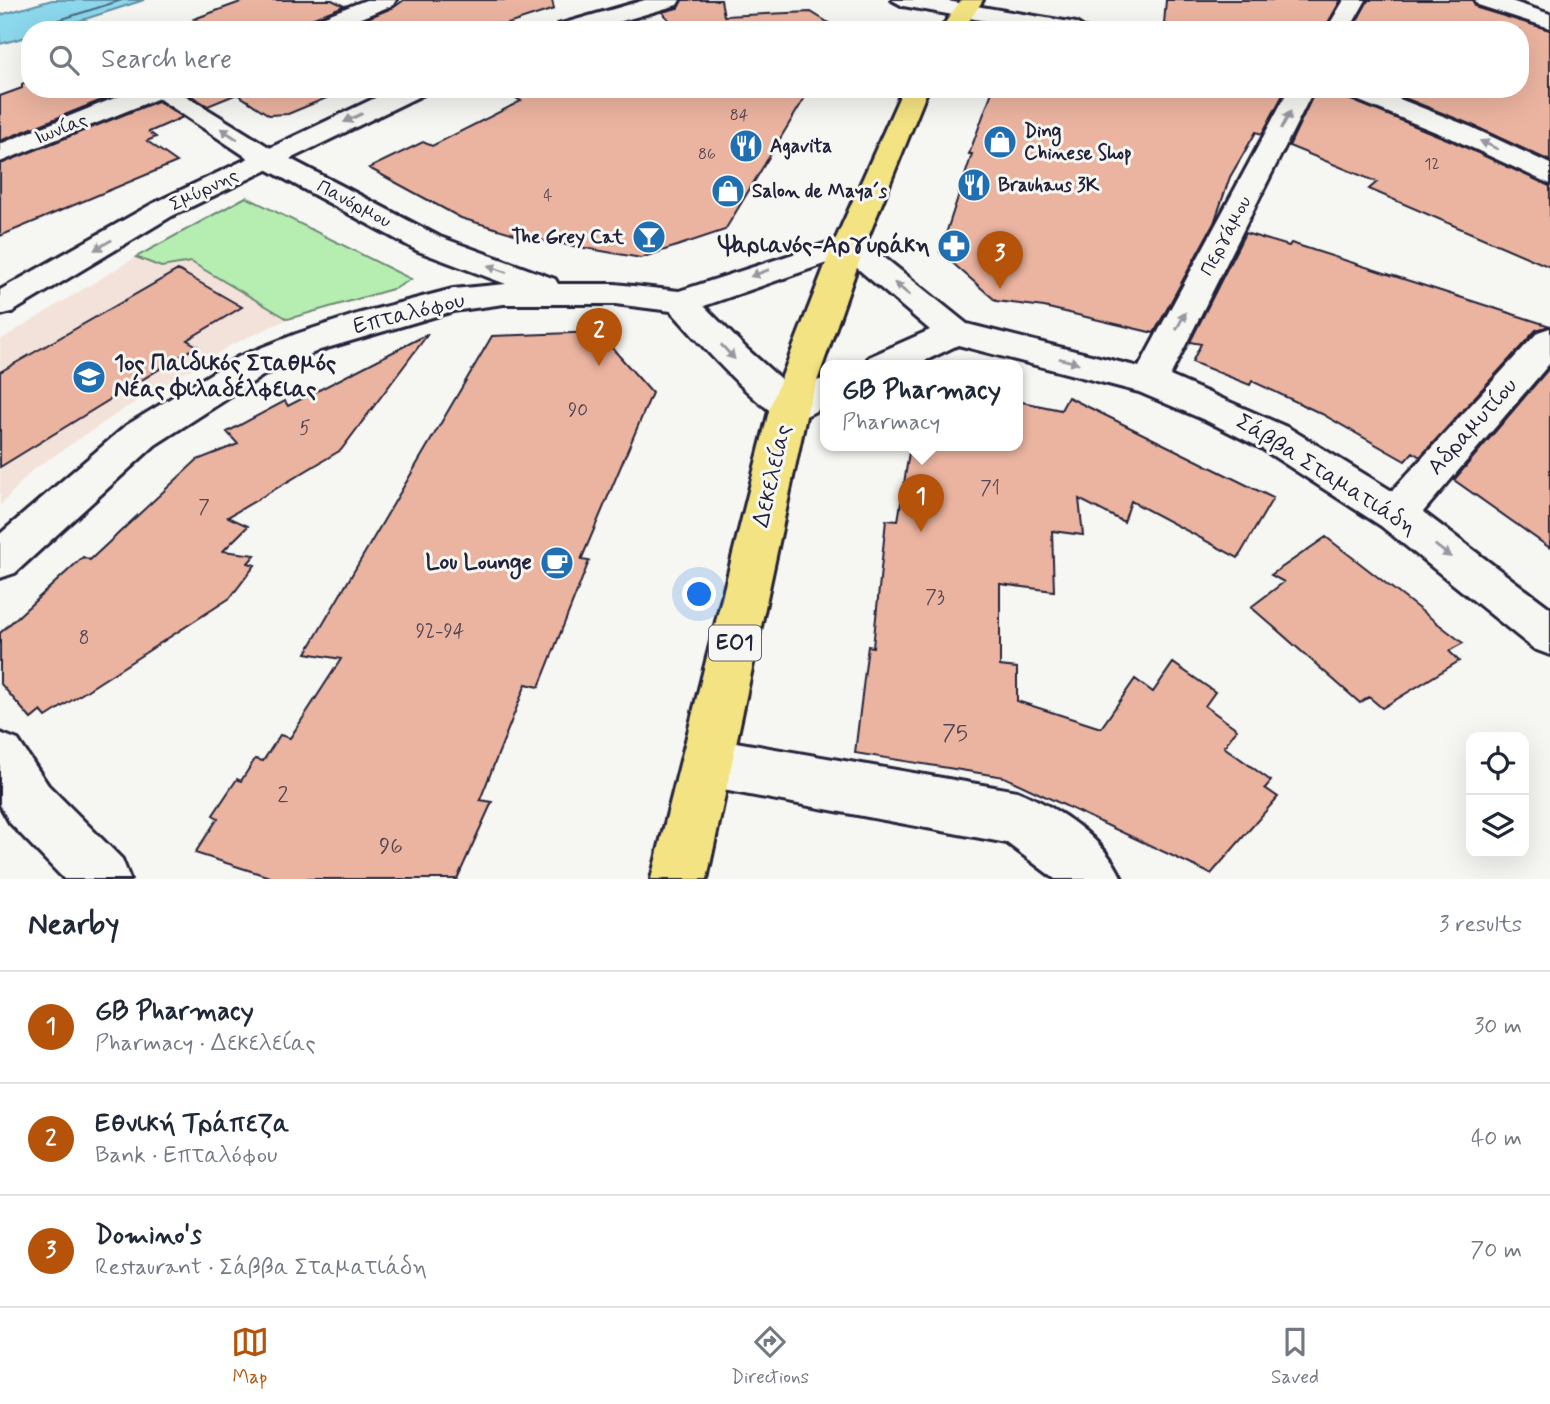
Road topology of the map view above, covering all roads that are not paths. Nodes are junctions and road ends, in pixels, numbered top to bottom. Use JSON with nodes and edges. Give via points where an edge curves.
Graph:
{"nodes":[{"id":1,"x":385,"y":0,"type":"edge"},
{"id":2,"x":668,"y":0,"type":"edge"},
{"id":3,"x":903,"y":0,"type":"edge"},
{"id":4,"x":1355,"y":0,"type":"edge"},
{"id":5,"x":1486,"y":0,"type":"edge"},
{"id":6,"x":968,"y":5,"type":"edge"},
{"id":7,"x":1550,"y":20,"type":"edge"},
{"id":8,"x":332,"y":21,"type":"edge"},
{"id":9,"x":597,"y":21,"type":"edge"},
{"id":10,"x":957,"y":21,"type":"edge"},
{"id":11,"x":1037,"y":21,"type":"edge"},
{"id":12,"x":1342,"y":21,"type":"edge"},
{"id":13,"x":138,"y":98,"type":"edge"},
{"id":14,"x":174,"y":98,"type":"edge"},
{"id":15,"x":396,"y":98,"type":"edge"},
{"id":16,"x":912,"y":98,"type":"edge"},
{"id":17,"x":1297,"y":98,"type":"edge"},
{"id":18,"x":1374,"y":98,"type":"edge"},
{"id":19,"x":0,"y":154,"type":"edge"},
{"id":20,"x":267,"y":158,"type":"junction"},
{"id":21,"x":1550,"y":175,"type":"edge"},
{"id":22,"x":849,"y":245,"type":"junction"},
{"id":23,"x":561,"y":292,"type":"junction"},
{"id":24,"x":681,"y":302,"type":"junction"},
{"id":25,"x":0,"y":304,"type":"edge"},
{"id":26,"x":955,"y":332,"type":"junction"},
{"id":27,"x":1550,"y":340,"type":"edge"},
{"id":28,"x":895,"y":360,"type":"edge"},
{"id":29,"x":1149,"y":382,"type":"junction"},
{"id":30,"x":807,"y":399,"type":"edge"},
{"id":31,"x":1396,"y":514,"type":"junction"},
{"id":32,"x":0,"y":560,"type":"edge"},
{"id":33,"x":1550,"y":635,"type":"edge"},
{"id":34,"x":0,"y":758,"type":"edge"},
{"id":35,"x":707,"y":762,"type":"junction"},
{"id":36,"x":102,"y":879,"type":"edge"},
{"id":37,"x":679,"y":879,"type":"edge"},
{"id":38,"x":1094,"y":879,"type":"edge"}],
"edges":[{"from":1,"to":8,"type":"street"},
{"from":2,"to":9,"type":"street"},
{"from":3,"to":6,"type":"street"},
{"from":4,"to":12,"type":"street"},
{"from":5,"to":7,"type":"street"},
{"from":6,"to":10,"type":"main road"},
{"from":6,"to":11,"type":"street"},
{"from":13,"to":19,"type":"street","name":"Ιωνίας"},
{"from":20,"to":14,"type":"street","name":"Πανόρμου","one_way":true},
{"from":15,"to":20,"type":"street","name":"Σμύρνης","one_way":true},
{"from":16,"to":22,"type":"main road","name":"Δεκελείας","number":"ΕΟ1"},
{"from":29,"to":17,"type":"street","name":"Περγάμου","one_way":true},
{"from":21,"to":18,"type":"street","one_way":true},
{"from":23,"to":20,"type":"street","name":"Πανόρμου","one_way":true,"via":[[429,244]]},
{"from":20,"to":25,"type":"street","name":"Σμύρνης","one_way":true,"via":[[162,210]]},
{"from":22,"to":24,"type":"street","name":"Επταλόφου","one_way":true},
{"from":26,"to":22,"type":"street","name":"Σάββα Σταματιάδη","one_way":true},
{"from":22,"to":30,"type":"main road","name":"Δεκελείας","number":"ΕΟ1"},
{"from":23,"to":24,"type":"street","name":"Επταλόφου"},
{"from":23,"to":32,"type":"street","name":"Επταλόφου","via":[[453,300],[369,322],[251,366],[141,435]]},
{"from":24,"to":30,"type":"street","one_way":true,"via":[[735,359]]},
{"from":26,"to":28,"type":"street"},
{"from":26,"to":29,"type":"street","name":"Σάββα Σταματιάδη","one_way":true},
{"from":27,"to":31,"type":"street","name":"Αδραμυτίου"},
{"from":29,"to":31,"type":"street","name":"Σάββα Σταματιάδη","via":[[1275,438]]},
{"from":30,"to":35,"type":"main road","name":"Δεκελείας","number":"ΕΟ1"},
{"from":31,"to":33,"type":"street","name":"Σάββα Σταματιάδη","one_way":true},
{"from":34,"to":36,"type":"street","via":[[29,804]]},
{"from":35,"to":37,"type":"main road","name":"Δεκελείας","number":"ΕΟ1"},
{"from":35,"to":38,"type":"street","via":[[1017,818],[1064,849]]}]}
